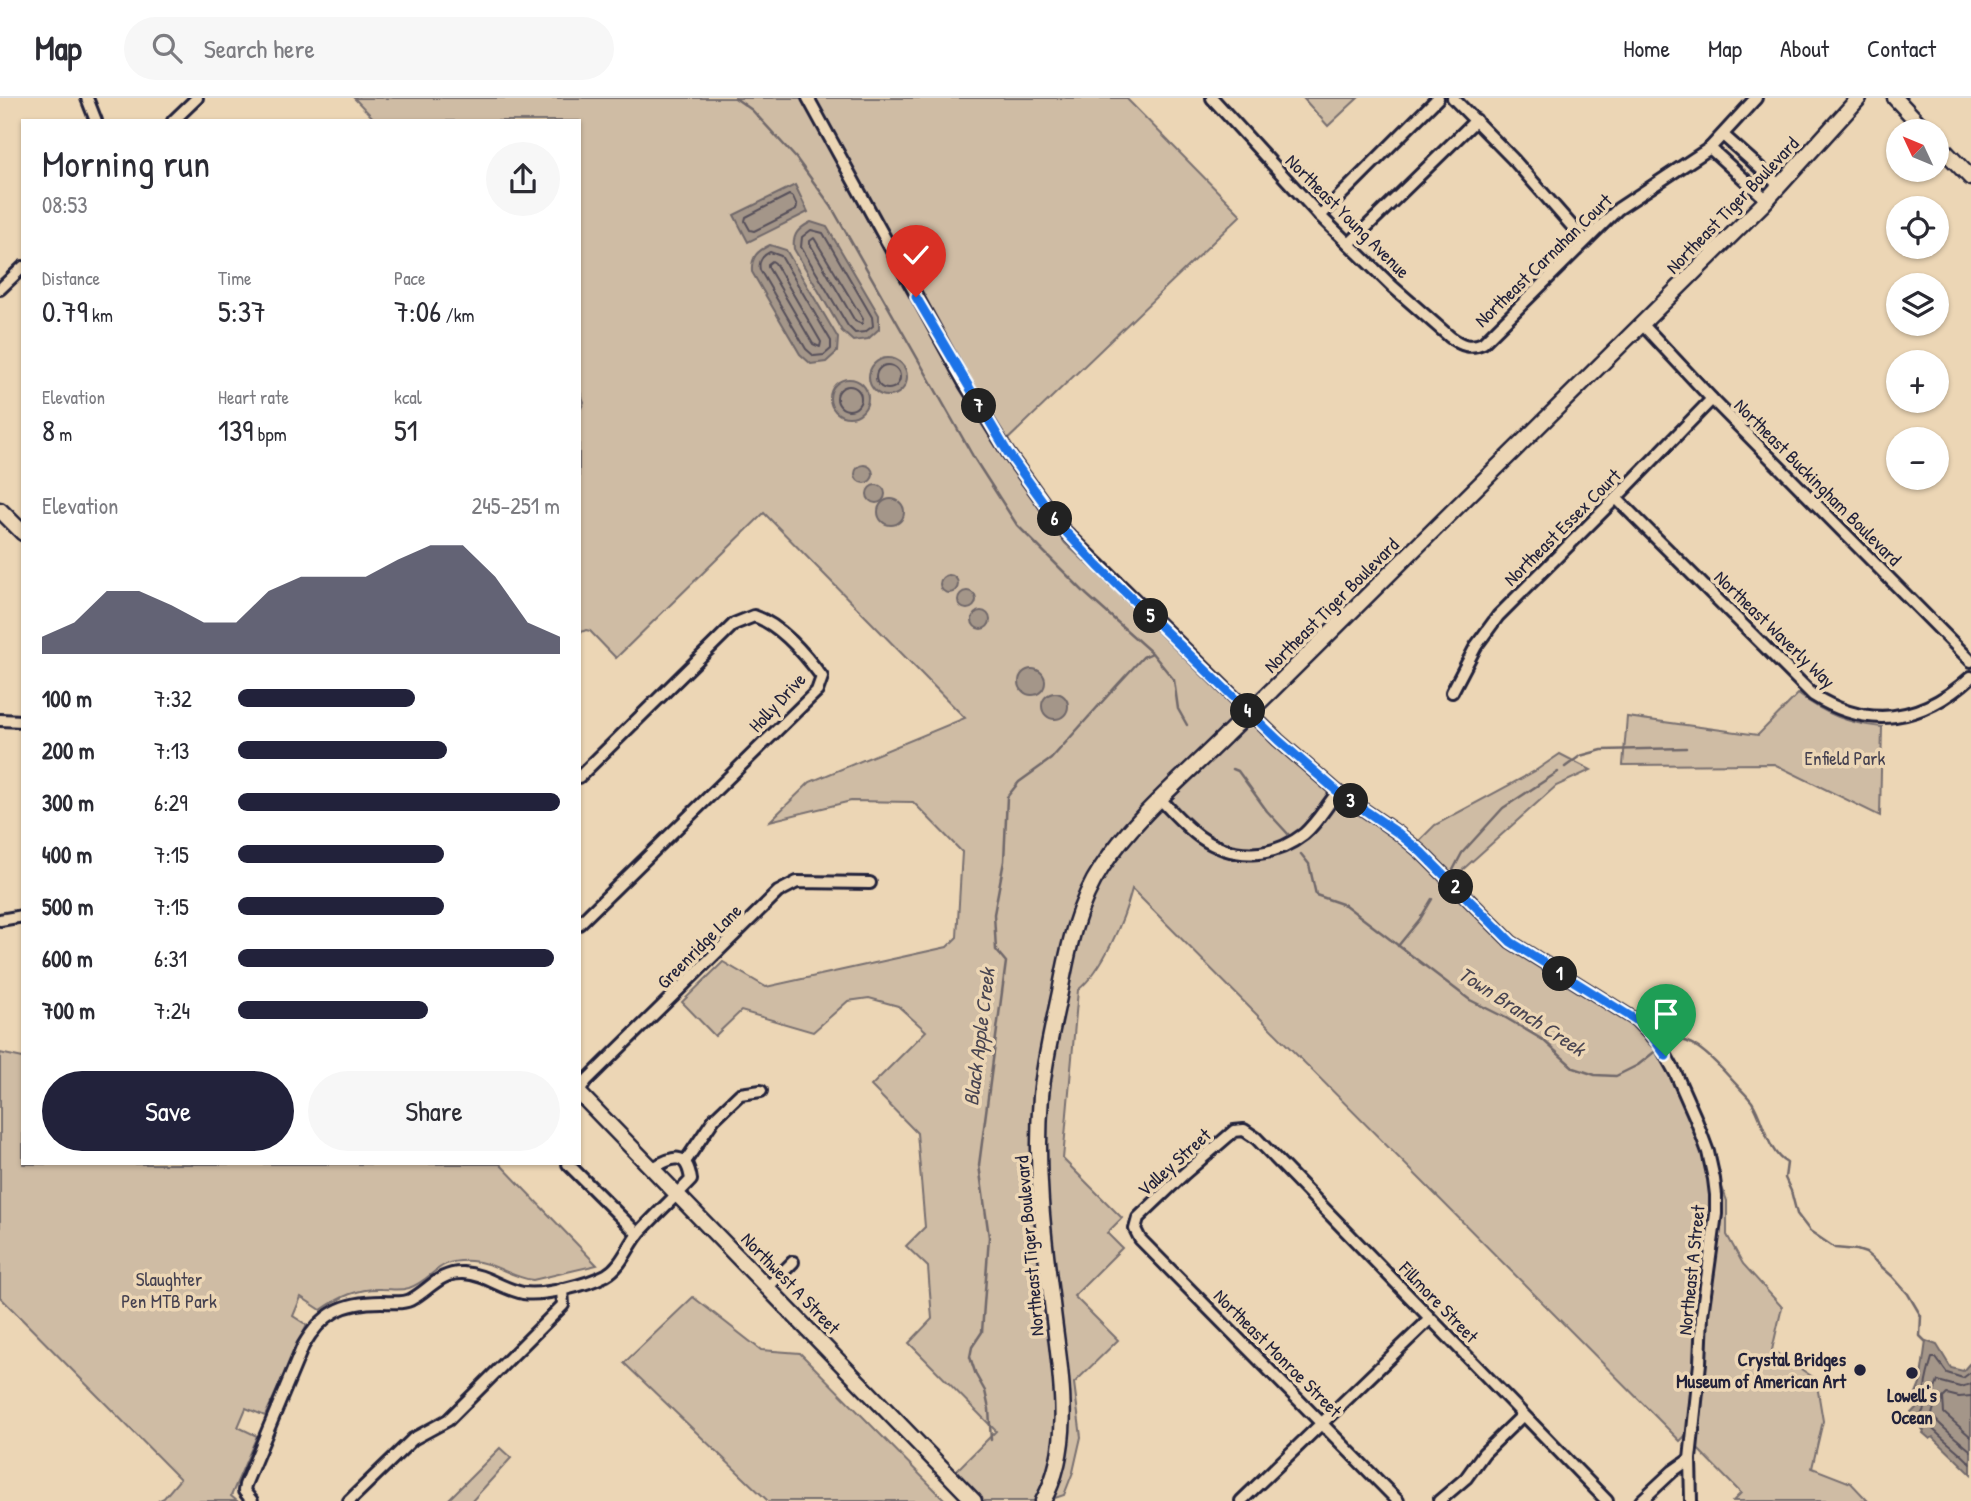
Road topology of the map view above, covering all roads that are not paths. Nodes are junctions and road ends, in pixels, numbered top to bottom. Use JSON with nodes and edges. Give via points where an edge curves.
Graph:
{"nodes":[{"id":1,"x":87,"y":98,"type":"edge"},
{"id":2,"x":197,"y":98,"type":"edge"},
{"id":3,"x":808,"y":98,"type":"edge"},
{"id":4,"x":1212,"y":98,"type":"edge"},
{"id":5,"x":1438,"y":98,"type":"edge"},
{"id":6,"x":1453,"y":98,"type":"edge"},
{"id":7,"x":1756,"y":98,"type":"edge"},
{"id":8,"x":1859,"y":98,"type":"edge"},
{"id":9,"x":1895,"y":98,"type":"edge"},
{"id":10,"x":95,"y":119,"type":"edge"},
{"id":11,"x":175,"y":119,"type":"edge"},
{"id":12,"x":1915,"y":119,"type":"edge"},
{"id":13,"x":1476,"y":120,"type":"junction"},
{"id":14,"x":1723,"y":135,"type":"junction"},
{"id":15,"x":1710,"y":148,"type":"junction"},
{"id":16,"x":1950,"y":156,"type":"edge"},
{"id":17,"x":1971,"y":178,"type":"edge"},
{"id":18,"x":1780,"y":186,"type":"junction"},
{"id":19,"x":1767,"y":200,"type":"junction"},
{"id":20,"x":1320,"y":216,"type":"junction"},
{"id":21,"x":1585,"y":242,"type":"junction"},
{"id":22,"x":1349,"y":244,"type":"junction"},
{"id":23,"x":21,"y":269,"type":"edge"},
{"id":24,"x":0,"y":289,"type":"edge"},
{"id":25,"x":1643,"y":325,"type":"junction"},
{"id":26,"x":1470,"y":347,"type":"joint"},
{"id":27,"x":1712,"y":399,"type":"junction"},
{"id":28,"x":1616,"y":498,"type":"junction"},
{"id":29,"x":0,"y":510,"type":"edge"},
{"id":30,"x":21,"y":531,"type":"edge"},
{"id":31,"x":1971,"y":661,"type":"edge"},
{"id":32,"x":1971,"y":677,"type":"edge"},
{"id":33,"x":1452,"y":692,"type":"dead end"},
{"id":34,"x":0,"y":720,"type":"edge"},
{"id":35,"x":21,"y":721,"type":"edge"},
{"id":36,"x":581,"y":775,"type":"edge"},
{"id":37,"x":1338,"y":792,"type":"junction"},
{"id":38,"x":1161,"y":800,"type":"junction"},
{"id":39,"x":870,"y":883,"type":"dead end"},
{"id":40,"x":21,"y":916,"type":"edge"},
{"id":41,"x":0,"y":920,"type":"edge"},
{"id":42,"x":581,"y":922,"type":"edge"},
{"id":43,"x":581,"y":1089,"type":"edge"},
{"id":44,"x":761,"y":1091,"type":"dead end"},
{"id":45,"x":581,"y":1094,"type":"edge"},
{"id":46,"x":1244,"y":1130,"type":"joint"},
{"id":47,"x":685,"y":1161,"type":"junction"},
{"id":48,"x":569,"y":1165,"type":"edge"},
{"id":49,"x":653,"y":1168,"type":"junction"},
{"id":50,"x":679,"y":1194,"type":"junction"},
{"id":51,"x":1135,"y":1229,"type":"joint"},
{"id":52,"x":638,"y":1234,"type":"junction"},
{"id":53,"x":793,"y":1262,"type":"dead end"},
{"id":54,"x":768,"y":1287,"type":"junction"},
{"id":55,"x":562,"y":1289,"type":"junction"},
{"id":56,"x":1430,"y":1319,"type":"junction"},
{"id":57,"x":1523,"y":1415,"type":"junction"},
{"id":58,"x":1322,"y":1421,"type":"junction"},
{"id":59,"x":1690,"y":1460,"type":"junction"},
{"id":60,"x":251,"y":1501,"type":"edge"},
{"id":61,"x":349,"y":1501,"type":"edge"},
{"id":62,"x":974,"y":1501,"type":"edge"},
{"id":63,"x":1043,"y":1501,"type":"edge"},
{"id":64,"x":1241,"y":1501,"type":"edge"},
{"id":65,"x":1398,"y":1501,"type":"edge"},
{"id":66,"x":1439,"y":1501,"type":"edge"},
{"id":67,"x":1607,"y":1501,"type":"edge"},
{"id":68,"x":1641,"y":1501,"type":"edge"},
{"id":69,"x":1691,"y":1501,"type":"edge"}],
"edges":[{"from":1,"to":10,"type":"street"},
{"from":2,"to":11,"type":"street"},
{"from":3,"to":37,"type":"street","name":"Northeast A Street","via":[[965,384],[1062,528],[1278,740]]},
{"from":4,"to":20,"type":"street","name":"Northeast Young Avenue"},
{"from":5,"to":20,"type":"street"},
{"from":6,"to":13,"type":"street"},
{"from":7,"to":14,"type":"street","name":"Northeast Carnahan Court"},
{"from":8,"to":18,"type":"street","name":"Northeast Tiger Boulevard"},
{"from":9,"to":12,"type":"street"},
{"from":13,"to":21,"type":"street"},
{"from":13,"to":22,"type":"street"},
{"from":14,"to":15,"type":"street","name":"Northeast Carnahan Court"},
{"from":14,"to":18,"type":"street"},
{"from":15,"to":19,"type":"street"},
{"from":15,"to":21,"type":"street","name":"Northeast Carnahan Court","via":[[1632,199]]},
{"from":16,"to":17,"type":"street"},
{"from":18,"to":19,"type":"street","name":"Northeast Tiger Boulevard"},
{"from":19,"to":25,"type":"street","name":"Northeast Tiger Boulevard"},
{"from":20,"to":22,"type":"street","name":"Northeast Young Avenue"},
{"from":21,"to":26,"type":"street","name":"Northeast Carnahan Court","via":[[1483,343]]},
{"from":22,"to":26,"type":"street","name":"Northeast Young Avenue","via":[[1450,337]]},
{"from":23,"to":24,"type":"street"},
{"from":25,"to":27,"type":"street","name":"Northeast Buckingham Boulevard"},
{"from":25,"to":38,"type":"street","name":"Northeast Tiger Boulevard","bridge":true},
{"from":27,"to":28,"type":"street","name":"Northeast Essex Court"},
{"from":27,"to":31,"type":"street","name":"Northeast Buckingham Boulevard"},
{"from":28,"to":32,"type":"street","name":"Northeast Waverly Way","via":[[1813,695],[1833,707],[1857,715],[1915,713],[1940,702]]},
{"from":28,"to":33,"type":"street","name":"Northeast Essex Court","via":[[1498,616]]},
{"from":29,"to":30,"type":"street"},
{"from":34,"to":35,"type":"street"},
{"from":36,"to":42,"type":"street","name":"Holly Drive","via":[[734,624],[754,616],[769,621],[822,677],[817,691]]},
{"from":37,"to":38,"type":"street","via":[[1304,833],[1284,847],[1250,855],[1216,847],[1198,836]]},
{"from":37,"to":59,"type":"street","name":"Northeast A Street","via":[[1421,852],[1511,942],[1636,1020],[1666,1056],[1708,1152],[1716,1195]]},
{"from":38,"to":63,"type":"street","name":"Northeast Tiger Boulevard","via":[[1121,841],[1083,902],[1041,1094],[1045,1244],[1063,1408],[1061,1446]]},
{"from":39,"to":43,"type":"street","name":"Greenridge Lane","via":[[797,882],[778,892]]},
{"from":40,"to":41,"type":"street"},
{"from":44,"to":47,"type":"street","via":[[740,1094],[714,1119]]},
{"from":45,"to":49,"type":"street","name":"Northwest A Street"},
{"from":46,"to":51,"type":"street","name":"Valley Street","via":[[1234,1131],[1184,1174],[1138,1218]]},
{"from":46,"to":56,"type":"street","name":"Fillmore Street"},
{"from":47,"to":49,"type":"street","via":[[674,1157]]},
{"from":47,"to":50,"type":"street","via":[[691,1180]]},
{"from":48,"to":52,"type":"street"},
{"from":49,"to":50,"type":"street","name":"Northwest A Street"},
{"from":50,"to":52,"type":"street"},
{"from":50,"to":54,"type":"street","name":"Northwest A Street"},
{"from":51,"to":58,"type":"street","name":"Northeast Monroe Street"},
{"from":52,"to":55,"type":"street","via":[[608,1274]]},
{"from":53,"to":54,"type":"street"},
{"from":54,"to":62,"type":"street","name":"Northwest A Street"},
{"from":55,"to":60,"type":"street","via":[[522,1293],[478,1275],[446,1275],[411,1301],[348,1305],[315,1325],[244,1491]]},
{"from":55,"to":61,"type":"street","via":[[563,1305],[448,1420],[414,1439]]},
{"from":56,"to":57,"type":"street","name":"Fillmore Street"},
{"from":56,"to":58,"type":"street"},
{"from":57,"to":66,"type":"street"},
{"from":57,"to":67,"type":"street","name":"Fillmore Street"},
{"from":58,"to":64,"type":"street"},
{"from":58,"to":65,"type":"street","name":"Northeast Monroe Street"},
{"from":59,"to":68,"type":"street"},
{"from":59,"to":69,"type":"street","name":"Northeast A Street"}]}
